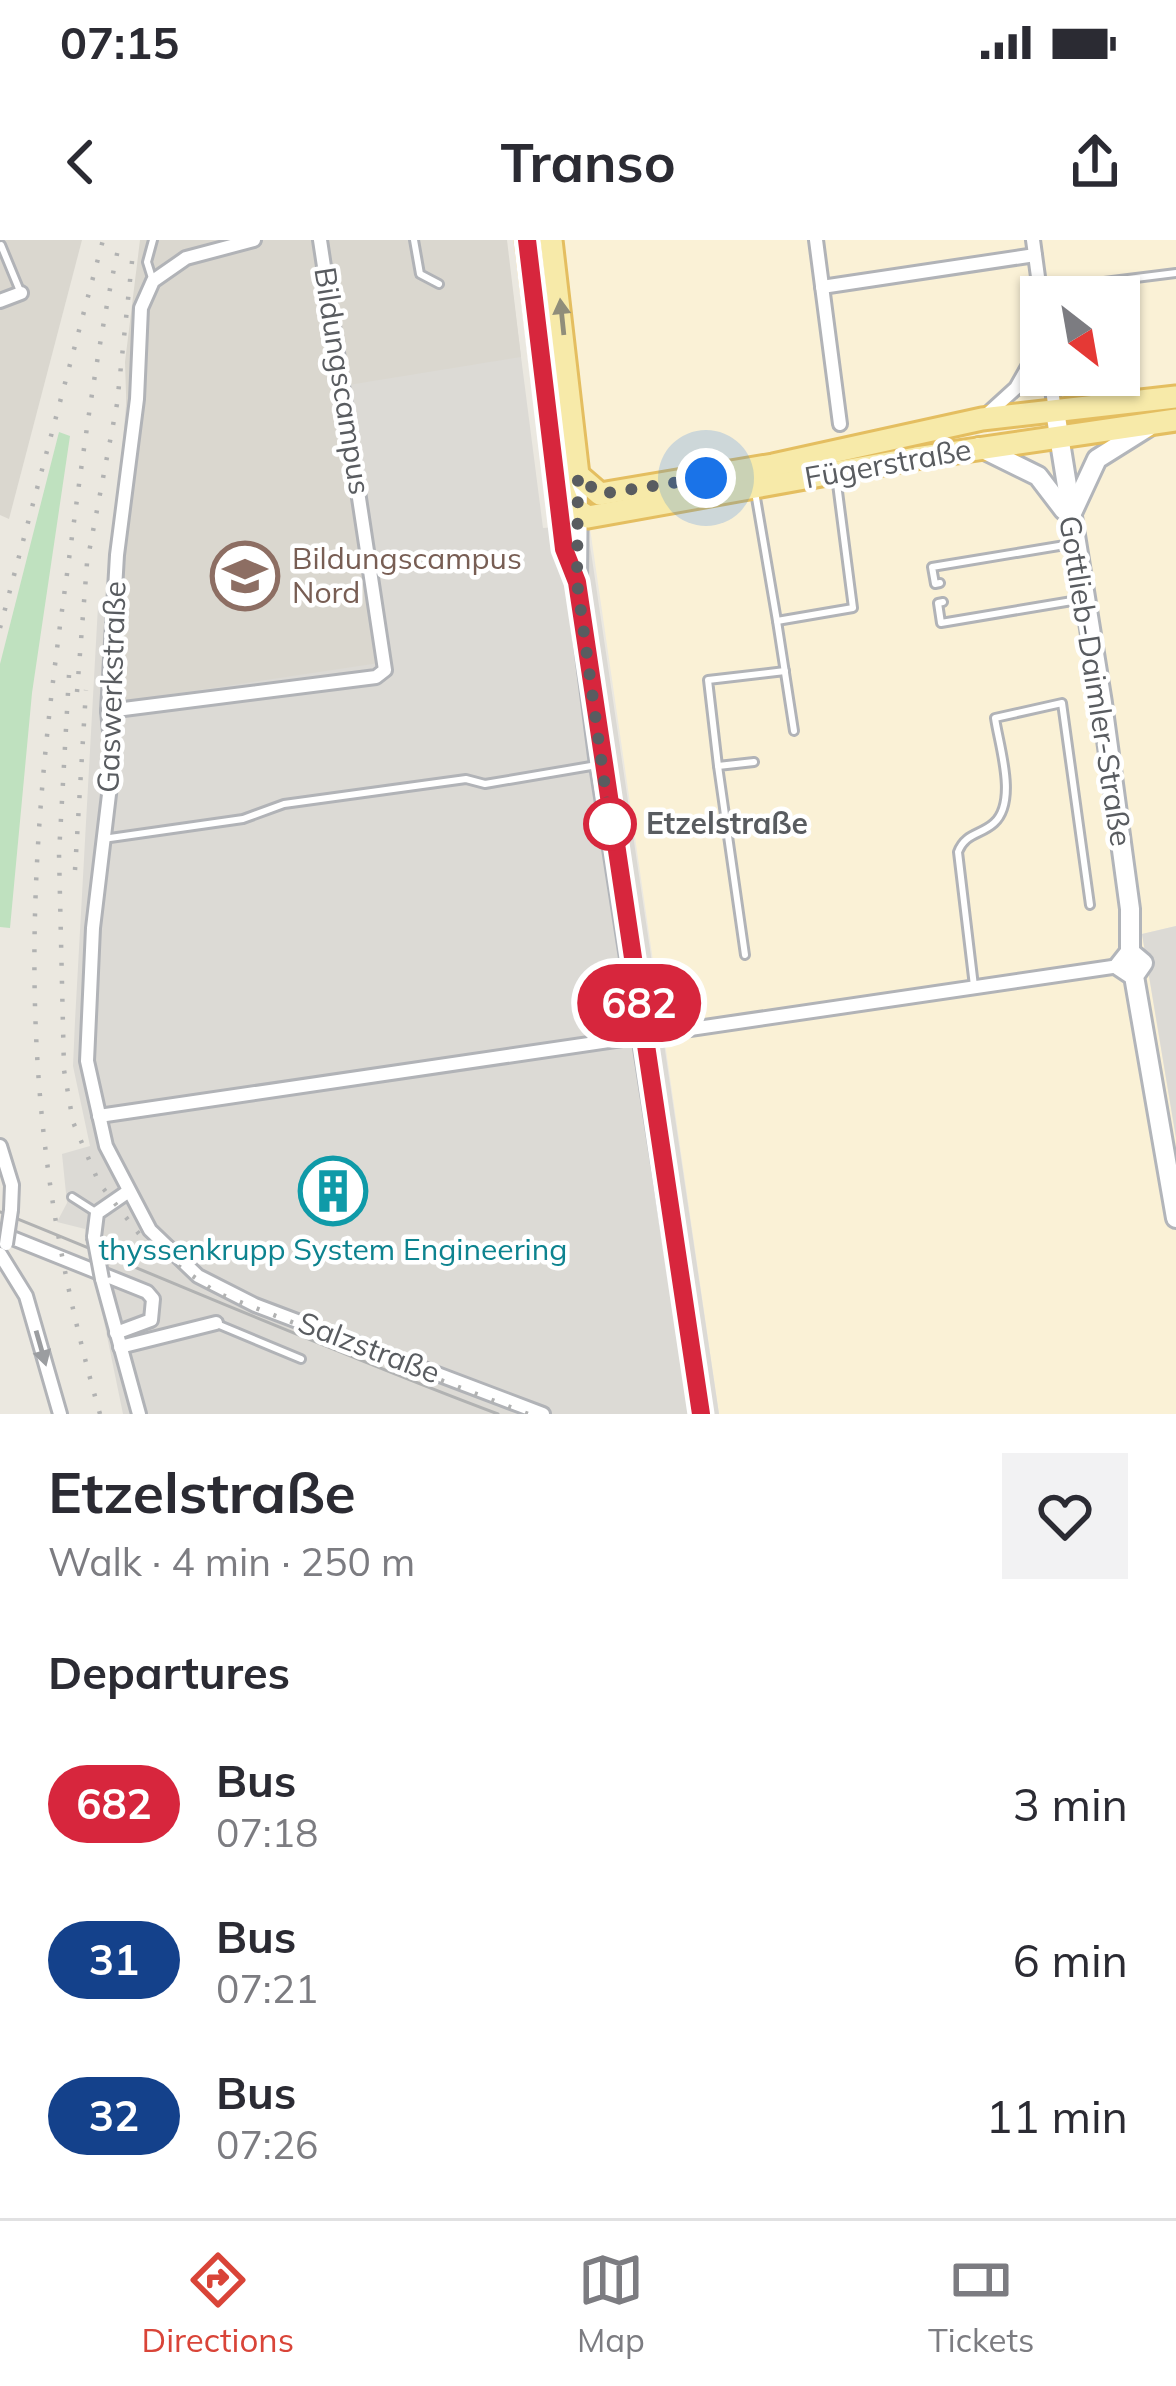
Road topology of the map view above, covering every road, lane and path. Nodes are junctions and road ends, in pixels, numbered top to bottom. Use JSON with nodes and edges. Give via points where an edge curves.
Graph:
{"nodes":[{"id":1,"x":153,"y":240,"type":"edge"},
{"id":2,"x":254,"y":240,"type":"edge"},
{"id":3,"x":320,"y":240,"type":"edge"},
{"id":4,"x":414,"y":240,"type":"edge"},
{"id":5,"x":527,"y":240,"type":"edge"},
{"id":6,"x":551,"y":240,"type":"edge"},
{"id":7,"x":816,"y":240,"type":"edge"},
{"id":8,"x":1,"y":245,"type":"edge"},
{"id":9,"x":1034,"y":247,"type":"edge"},
{"id":10,"x":1176,"y":273,"type":"edge"},
{"id":11,"x":1140,"y":279,"type":"edge"},
{"id":12,"x":153,"y":281,"type":"junction"},
{"id":13,"x":439,"y":284,"type":"dead end"},
{"id":14,"x":821,"y":287,"type":"junction"},
{"id":15,"x":21,"y":292,"type":"joint"},
{"id":16,"x":0,"y":301,"type":"edge"},
{"id":17,"x":1020,"y":381,"type":"edge"},
{"id":18,"x":1053,"y":396,"type":"edge"},
{"id":19,"x":1132,"y":396,"type":"edge"},
{"id":20,"x":1176,"y":398,"type":"edge"},
{"id":21,"x":1143,"y":401,"type":"junction"},
{"id":22,"x":1055,"y":411,"type":"junction"},
{"id":23,"x":982,"y":419,"type":"junction"},
{"id":24,"x":1176,"y":420,"type":"edge"},
{"id":25,"x":840,"y":424,"type":"dead end"},
{"id":26,"x":1150,"y":425,"type":"junction"},
{"id":27,"x":1058,"y":436,"type":"junction"},
{"id":28,"x":979,"y":447,"type":"junction"},
{"id":29,"x":835,"y":473,"type":"junction"},
{"id":30,"x":567,"y":474,"type":"junction"},
{"id":31,"x":755,"y":488,"type":"junction"},
{"id":32,"x":577,"y":513,"type":"junction"},
{"id":33,"x":1070,"y":520,"type":"junction"},
{"id":34,"x":1074,"y":543,"type":"junction"},
{"id":35,"x":577,"y":582,"type":"junction"},
{"id":36,"x":1085,"y":599,"type":"junction"},
{"id":37,"x":777,"y":621,"type":"junction"},
{"id":38,"x":785,"y":671,"type":"junction"},
{"id":39,"x":108,"y":711,"type":"junction"},
{"id":40,"x":794,"y":731,"type":"dead end"},
{"id":41,"x":754,"y":762,"type":"dead end"},
{"id":42,"x":600,"y":765,"type":"junction"},
{"id":43,"x":718,"y":766,"type":"junction"},
{"id":44,"x":103,"y":839,"type":"junction"},
{"id":45,"x":1090,"y":904,"type":"dead end"},
{"id":46,"x":745,"y":955,"type":"dead end"},
{"id":47,"x":1128,"y":965,"type":"junction"},
{"id":48,"x":974,"y":986,"type":"junction"},
{"id":49,"x":644,"y":1033,"type":"junction"},
{"id":50,"x":99,"y":1116,"type":"junction"},
{"id":51,"x":0,"y":1146,"type":"edge"},
{"id":52,"x":126,"y":1193,"type":"junction"},
{"id":53,"x":72,"y":1197,"type":"dead end"},
{"id":54,"x":97,"y":1213,"type":"junction"},
{"id":55,"x":1176,"y":1218,"type":"edge"},
{"id":56,"x":2,"y":1247,"type":"edge"},
{"id":57,"x":6,"y":1272,"type":"edge"},
{"id":58,"x":198,"y":1276,"type":"joint"},
{"id":59,"x":216,"y":1323,"type":"joint"},
{"id":60,"x":118,"y":1340,"type":"junction"},
{"id":61,"x":302,"y":1359,"type":"dead end"},
{"id":62,"x":60,"y":1414,"type":"edge"},
{"id":63,"x":139,"y":1414,"type":"edge"},
{"id":64,"x":543,"y":1414,"type":"edge"},
{"id":65,"x":701,"y":1414,"type":"edge"}],
"edges":[{"from":1,"to":12,"type":"lane"},
{"from":2,"to":12,"type":"street","via":[[186,258]]},
{"from":3,"to":39,"type":"street","name":"Bildungscampus","via":[[385,670]]},
{"from":4,"to":13,"type":"lane","via":[[420,274]]},
{"from":5,"to":30,"type":"main road"},
{"from":30,"to":6,"type":"main road","one_way":true},
{"from":7,"to":14,"type":"street"},
{"from":8,"to":15,"type":"lane"},
{"from":9,"to":14,"type":"street"},
{"from":10,"to":11,"type":"lane"},
{"from":12,"to":39,"type":"street","name":"Gaswerkstraße","via":[[141,308]]},
{"from":14,"to":25,"type":"street"},
{"from":15,"to":16,"type":"street"},
{"from":17,"to":23,"type":"street"},
{"from":18,"to":22,"type":"street"},
{"from":19,"to":21,"type":"street"},
{"from":20,"to":21,"type":"main road","name":"Fügerstraße"},
{"from":21,"to":22,"type":"main road","name":"Fügerstraße"},
{"from":22,"to":23,"type":"main road","name":"Fügerstraße"},
{"from":22,"to":27,"type":"street","name":"Gottlieb-Daimler-Straße"},
{"from":23,"to":30,"type":"main road","name":"Fügerstraße","via":[[614,494]]},
{"from":24,"to":26,"type":"main road","name":"Fügerstraße"},
{"from":26,"to":27,"type":"main road","name":"Fügerstraße"},
{"from":26,"to":33,"type":"street","via":[[1097,460]]},
{"from":27,"to":28,"type":"main road","name":"Fügerstraße"},
{"from":27,"to":33,"type":"street","name":"Gottlieb-Daimler-Straße"},
{"from":28,"to":29,"type":"main road","name":"Fügerstraße"},
{"from":28,"to":33,"type":"street","via":[[1038,476]]},
{"from":29,"to":31,"type":"main road","name":"Fügerstraße"},
{"from":29,"to":37,"type":"lane","via":[[853,608]]},
{"from":30,"to":32,"type":"main road","via":[[562,494]]},
{"from":30,"to":35,"type":"street","via":[[564,549]]},
{"from":31,"to":32,"type":"main road","name":"Fügerstraße","via":[[599,517]]},
{"from":31,"to":37,"type":"lane"},
{"from":32,"to":35,"type":"street"},
{"from":33,"to":34,"type":"street","name":"Gottlieb-Daimler-Straße"},
{"from":34,"to":36,"type":"street","name":"Gottlieb-Daimler-Straße"},
{"from":34,"to":36,"type":"lane","via":[[932,567],[941,623]]},
{"from":35,"to":42,"type":"street"},
{"from":36,"to":47,"type":"street","name":"Gottlieb-Daimler-Straße","via":[[1130,910]]},
{"from":37,"to":38,"type":"lane"},
{"from":38,"to":40,"type":"lane"},
{"from":38,"to":43,"type":"lane","via":[[708,680]]},
{"from":39,"to":44,"type":"street","name":"Gaswerkstraße","via":[[113,761]]},
{"from":41,"to":43,"type":"lane"},
{"from":42,"to":44,"type":"lane","via":[[284,804],[243,819]]},
{"from":42,"to":49,"type":"street"},
{"from":43,"to":46,"type":"lane"},
{"from":44,"to":50,"type":"street","name":"Gaswerkstraße","via":[[87,1061]]},
{"from":45,"to":48,"type":"lane","via":[[1062,704],[995,718],[1006,801],[996,821],[963,840],[958,852]]},
{"from":47,"to":48,"type":"street"},
{"from":47,"to":55,"type":"street","name":"Gottlieb-Daimler-Straße"},
{"from":48,"to":49,"type":"street"},
{"from":49,"to":50,"type":"street"},
{"from":49,"to":65,"type":"street"},
{"from":50,"to":52,"type":"street","name":"Gaswerkstraße"},
{"from":51,"to":56,"type":"street","bridge":true,"via":[[12,1185]]},
{"from":52,"to":54,"type":"street"},
{"from":52,"to":58,"type":"street","name":"Gaswerkstraße","via":[[149,1230]]},
{"from":53,"to":54,"type":"lane"},
{"from":54,"to":60,"type":"street","bridge":true,"via":[[94,1237]]},
{"from":56,"to":57,"type":"street"},
{"from":56,"to":60,"type":"street","via":[[147,1292],[151,1320]]},
{"from":57,"to":62,"type":"street","one_way":true,"via":[[21,1283]]},
{"from":58,"to":64,"type":"street","name":"Salzstraße"},
{"from":59,"to":60,"type":"street"},
{"from":59,"to":61,"type":"lane"},
{"from":60,"to":63,"type":"street"}]}
